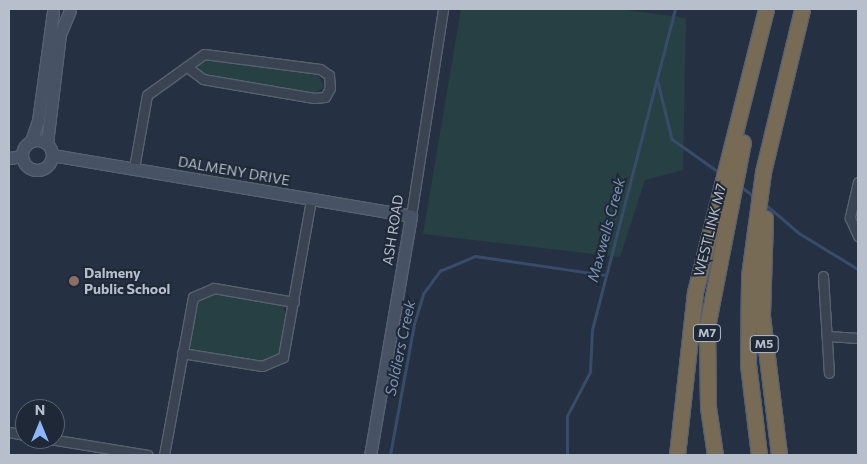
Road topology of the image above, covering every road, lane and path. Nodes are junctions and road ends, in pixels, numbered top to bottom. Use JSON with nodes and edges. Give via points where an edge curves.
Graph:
{"nodes":[{"id":1,"x":443,"y":9,"type":"edge"},
{"id":2,"x":766,"y":9,"type":"edge"},
{"id":3,"x":772,"y":9,"type":"edge"},
{"id":4,"x":802,"y":9,"type":"edge"},
{"id":5,"x":807,"y":9,"type":"edge"},
{"id":6,"x":52,"y":10,"type":"edge"},
{"id":7,"x":72,"y":10,"type":"edge"},
{"id":8,"x":187,"y":67,"type":"junction"},
{"id":9,"x":739,"y":135,"type":"junction"},
{"id":10,"x":31,"y":141,"type":"junction"},
{"id":11,"x":47,"y":143,"type":"junction"},
{"id":12,"x":52,"y":155,"type":"junction"},
{"id":13,"x":22,"y":156,"type":"junction"},
{"id":14,"x":9,"y":158,"type":"edge"},
{"id":15,"x":134,"y":168,"type":"junction"},
{"id":16,"x":766,"y":172,"type":"junction"},
{"id":17,"x":858,"y":182,"type":"edge"},
{"id":18,"x":311,"y":200,"type":"junction"},
{"id":19,"x":721,"y":210,"type":"junction"},
{"id":20,"x":411,"y":216,"type":"junction"},
{"id":21,"x":758,"y":233,"type":"junction"},
{"id":22,"x":858,"y":236,"type":"edge"},
{"id":23,"x":823,"y":276,"type":"dead end"},
{"id":24,"x":294,"y":302,"type":"junction"},
{"id":25,"x":828,"y":336,"type":"junction"},
{"id":26,"x":858,"y":338,"type":"edge"},
{"id":27,"x":182,"y":353,"type":"junction"},
{"id":28,"x":829,"y":373,"type":"dead end"},
{"id":29,"x":65,"y":441,"type":"edge"},
{"id":30,"x":148,"y":455,"type":"edge"},
{"id":31,"x":164,"y":455,"type":"edge"},
{"id":32,"x":370,"y":455,"type":"edge"},
{"id":33,"x":676,"y":455,"type":"edge"},
{"id":34,"x":715,"y":455,"type":"edge"},
{"id":35,"x":759,"y":455,"type":"edge"},
{"id":36,"x":779,"y":455,"type":"edge"}],
"edges":[{"from":1,"to":20,"type":"street","name":"ASH ROAD"},
{"from":2,"to":9,"type":"highway","number":"M7"},
{"from":3,"to":9,"type":"highway","number":"M7"},
{"from":4,"to":16,"type":"highway"},
{"from":5,"to":16,"type":"highway","number":"M5"},
{"from":6,"to":7,"type":"street"},
{"from":6,"to":10,"type":"street","via":[[38,121]]},
{"from":7,"to":11,"type":"street","via":[[60,34]]},
{"from":8,"to":8,"type":"street","via":[[204,54],[218,52],[320,69],[329,75],[330,88],[325,97],[314,98],[203,79]]},
{"from":8,"to":15,"type":"street","via":[[147,95]]},
{"from":9,"to":19,"type":"highway","number":"M7"},
{"from":10,"to":11,"type":"street"},
{"from":10,"to":13,"type":"street"},
{"from":11,"to":12,"type":"street"},
{"from":12,"to":13,"type":"street","via":[[46,167],[38,170],[25,164]]},
{"from":12,"to":15,"type":"street","name":"DALMENY DRIVE"},
{"from":13,"to":14,"type":"street"},
{"from":15,"to":18,"type":"street","name":"DALMENY DRIVE"},
{"from":16,"to":21,"type":"highway","number":"M5"},
{"from":17,"to":22,"type":"street","via":[[850,218]]},
{"from":18,"to":20,"type":"street","name":"DALMENY DRIVE"},
{"from":18,"to":24,"type":"street"},
{"from":19,"to":33,"type":"highway","name":"WESTLINK M7","number":"M7","via":[[695,292],[679,406]]},
{"from":19,"to":34,"type":"highway","number":"M7","via":[[706,348]]},
{"from":20,"to":32,"type":"street","name":"ASH ROAD"},
{"from":21,"to":35,"type":"highway","via":[[748,364]]},
{"from":21,"to":36,"type":"highway","number":"M5","via":[[762,316]]},
{"from":23,"to":25,"type":"street"},
{"from":24,"to":27,"type":"street","via":[[204,290],[190,303]]},
{"from":24,"to":27,"type":"street","via":[[287,349],[276,364],[262,366]]},
{"from":25,"to":26,"type":"street"},
{"from":25,"to":28,"type":"street"},
{"from":27,"to":31,"type":"street"},
{"from":29,"to":30,"type":"street"}]}
